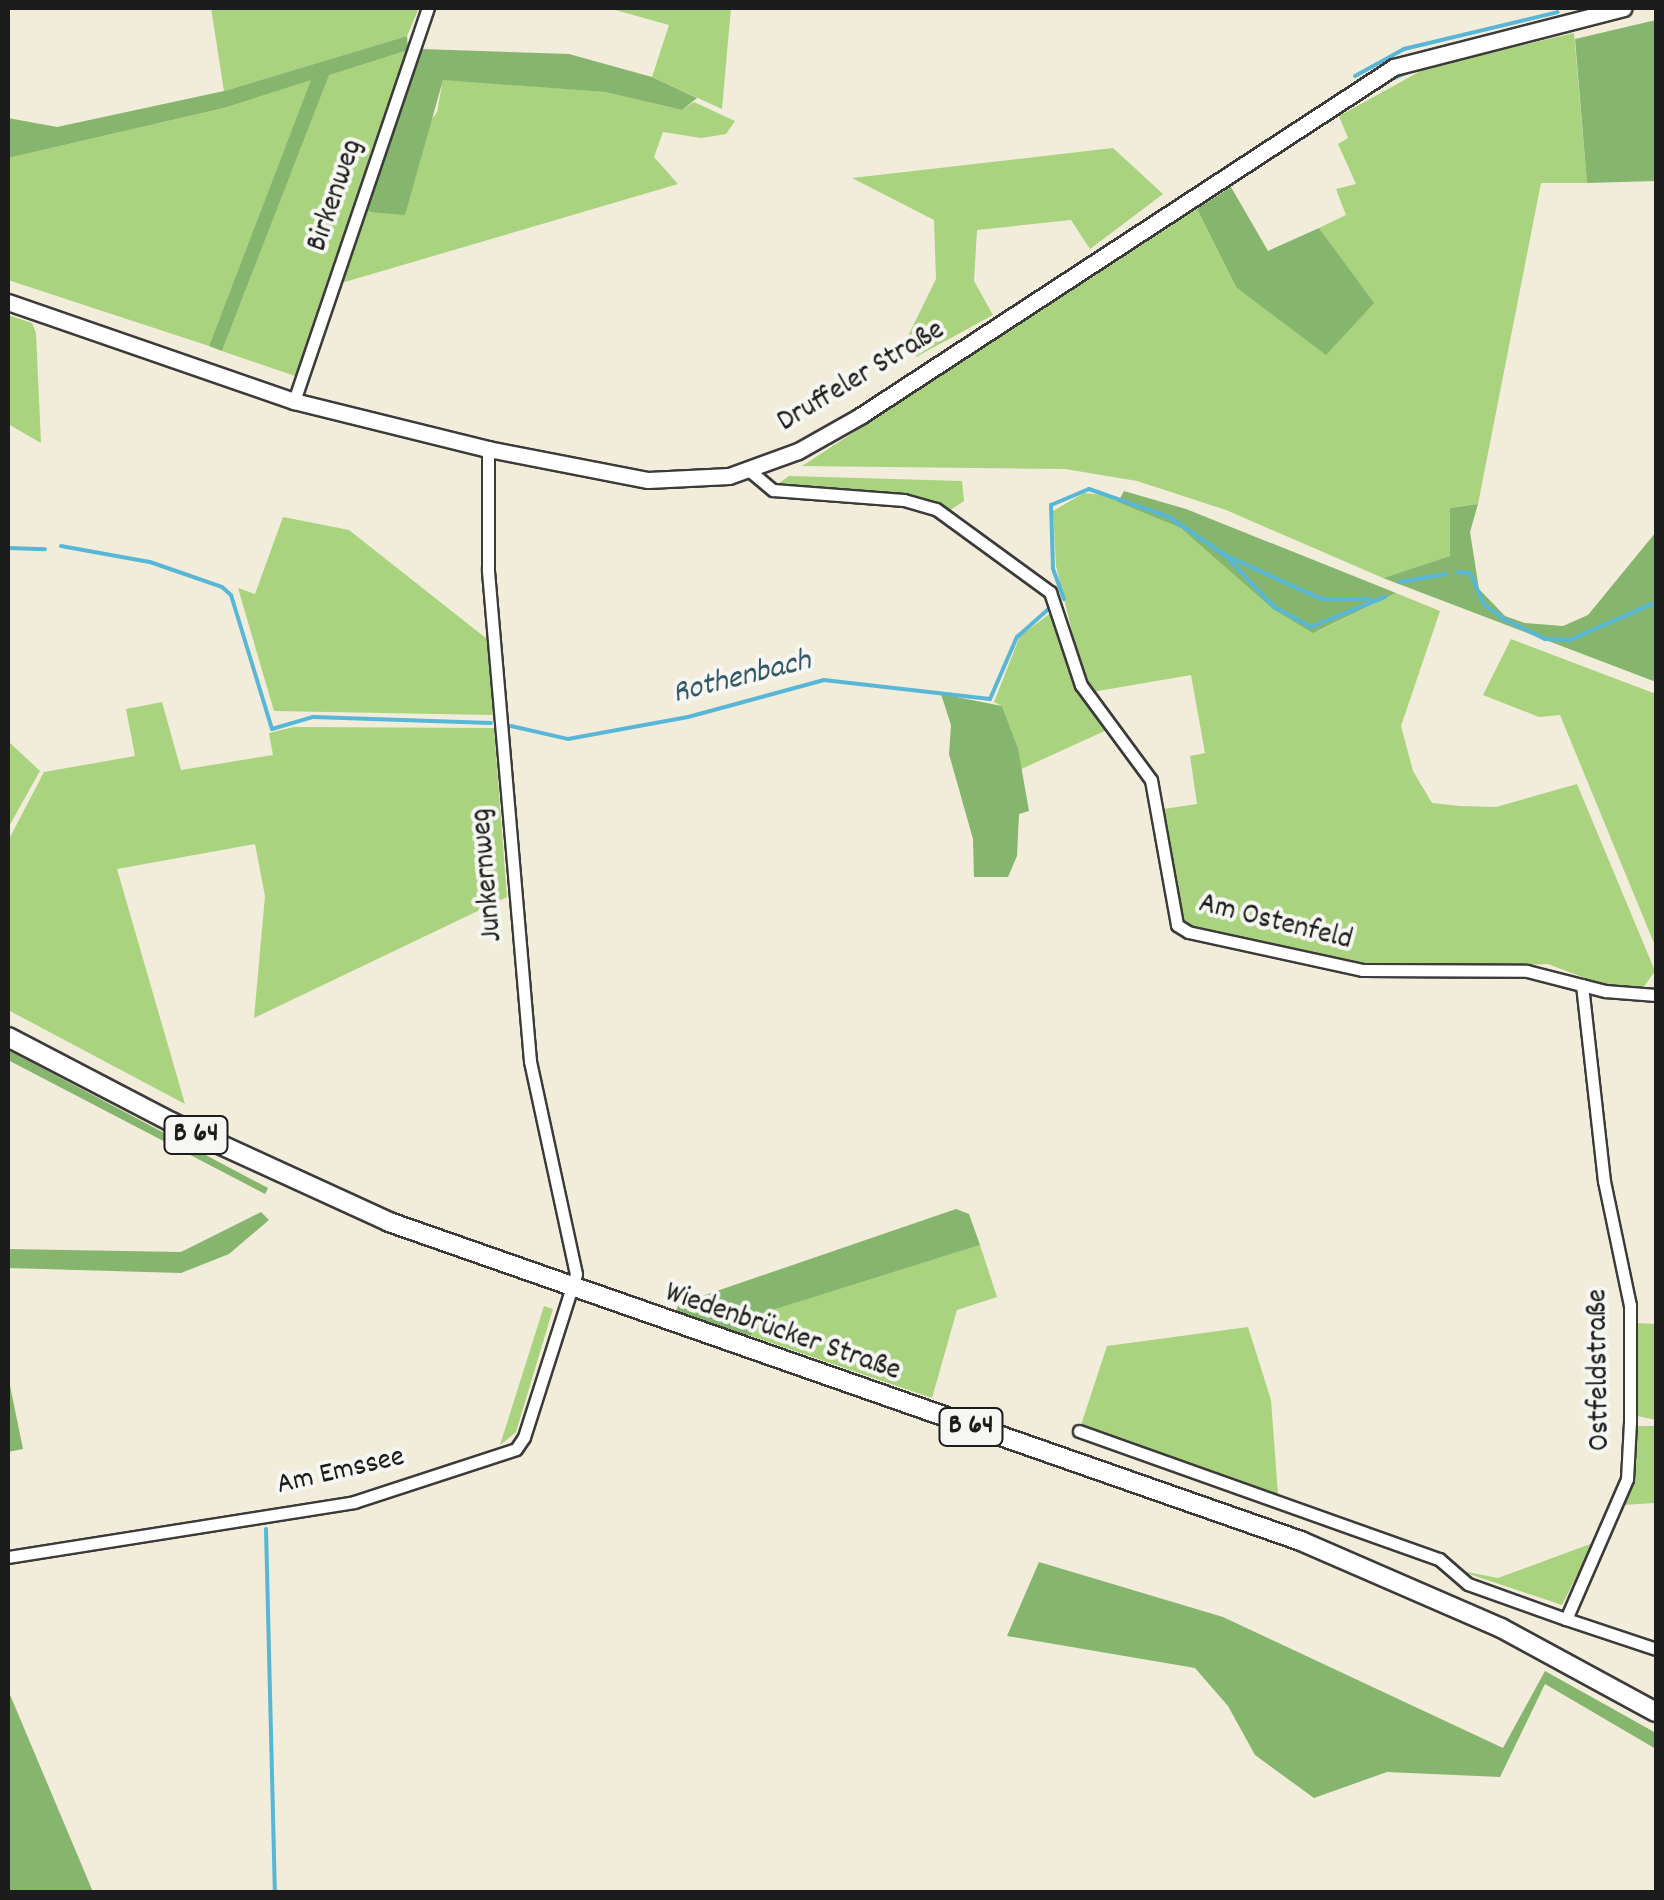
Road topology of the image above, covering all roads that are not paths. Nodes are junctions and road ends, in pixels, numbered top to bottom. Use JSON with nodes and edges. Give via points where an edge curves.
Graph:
{"nodes":[{"id":1,"x":428,"y":8,"type":"edge"},
{"id":2,"x":1624,"y":8,"type":"edge"},
{"id":3,"x":1571,"y":14,"type":"edge"},
{"id":4,"x":8,"y":302,"type":"edge"},
{"id":5,"x":294,"y":400,"type":"junction"},
{"id":6,"x":488,"y":450,"type":"junction"},
{"id":7,"x":750,"y":470,"type":"junction"},
{"id":8,"x":1582,"y":986,"type":"junction"},
{"id":9,"x":1605,"y":992,"type":"junction"},
{"id":10,"x":1656,"y":994,"type":"edge"},
{"id":11,"x":1589,"y":1003,"type":"junction"},
{"id":12,"x":8,"y":1037,"type":"edge"},
{"id":13,"x":570,"y":1290,"type":"junction"},
{"id":14,"x":1079,"y":1430,"type":"dead end"},
{"id":15,"x":8,"y":1557,"type":"edge"},
{"id":16,"x":1566,"y":1619,"type":"junction"},
{"id":17,"x":1656,"y":1650,"type":"edge"},
{"id":18,"x":1656,"y":1712,"type":"edge"}],
"edges":[{"from":1,"to":5,"type":"street","name":"Birkenweg"},
{"from":2,"to":3,"type":"street","name":"Druffeler Straße"},
{"from":3,"to":7,"type":"street","name":"Druffeler Straße","via":[[1394,66],[860,416]]},
{"from":4,"to":5,"type":"street","name":"Druffeler Straße"},
{"from":5,"to":6,"type":"street","name":"Druffeler Straße"},
{"from":6,"to":7,"type":"street","name":"Druffeler Straße","via":[[648,480]]},
{"from":6,"to":13,"type":"street","name":"Junkernweg","via":[[488,569],[530,1061],[573,1244]]},
{"from":7,"to":8,"type":"street","name":"Am Ostenfeld","via":[[773,490],[904,500],[936,509],[1050,592],[1081,685],[1150,780],[1177,925],[1188,932],[1362,970],[1527,971]]},
{"from":8,"to":9,"type":"street","name":"Am Ostenfeld"},
{"from":8,"to":11,"type":"street"},
{"from":9,"to":10,"type":"street"},
{"from":9,"to":11,"type":"street"},
{"from":11,"to":16,"type":"street","name":"Ostfeldstraße","via":[[1604,1181],[1630,1305],[1630,1422],[1627,1479]]},
{"from":12,"to":13,"type":"main road","name":"Wiedenbrücker Straße","number":"B 64","via":[[301,1184]]},
{"from":13,"to":15,"type":"street","name":"Am Emssee","via":[[516,1449],[354,1502]]},
{"from":13,"to":18,"type":"main road","name":"Wiedenbrücker Straße","number":"B 64","via":[[1301,1541],[1501,1628]]},
{"from":14,"to":16,"type":"street","via":[[1439,1559],[1468,1584]]},
{"from":16,"to":17,"type":"street"}]}
